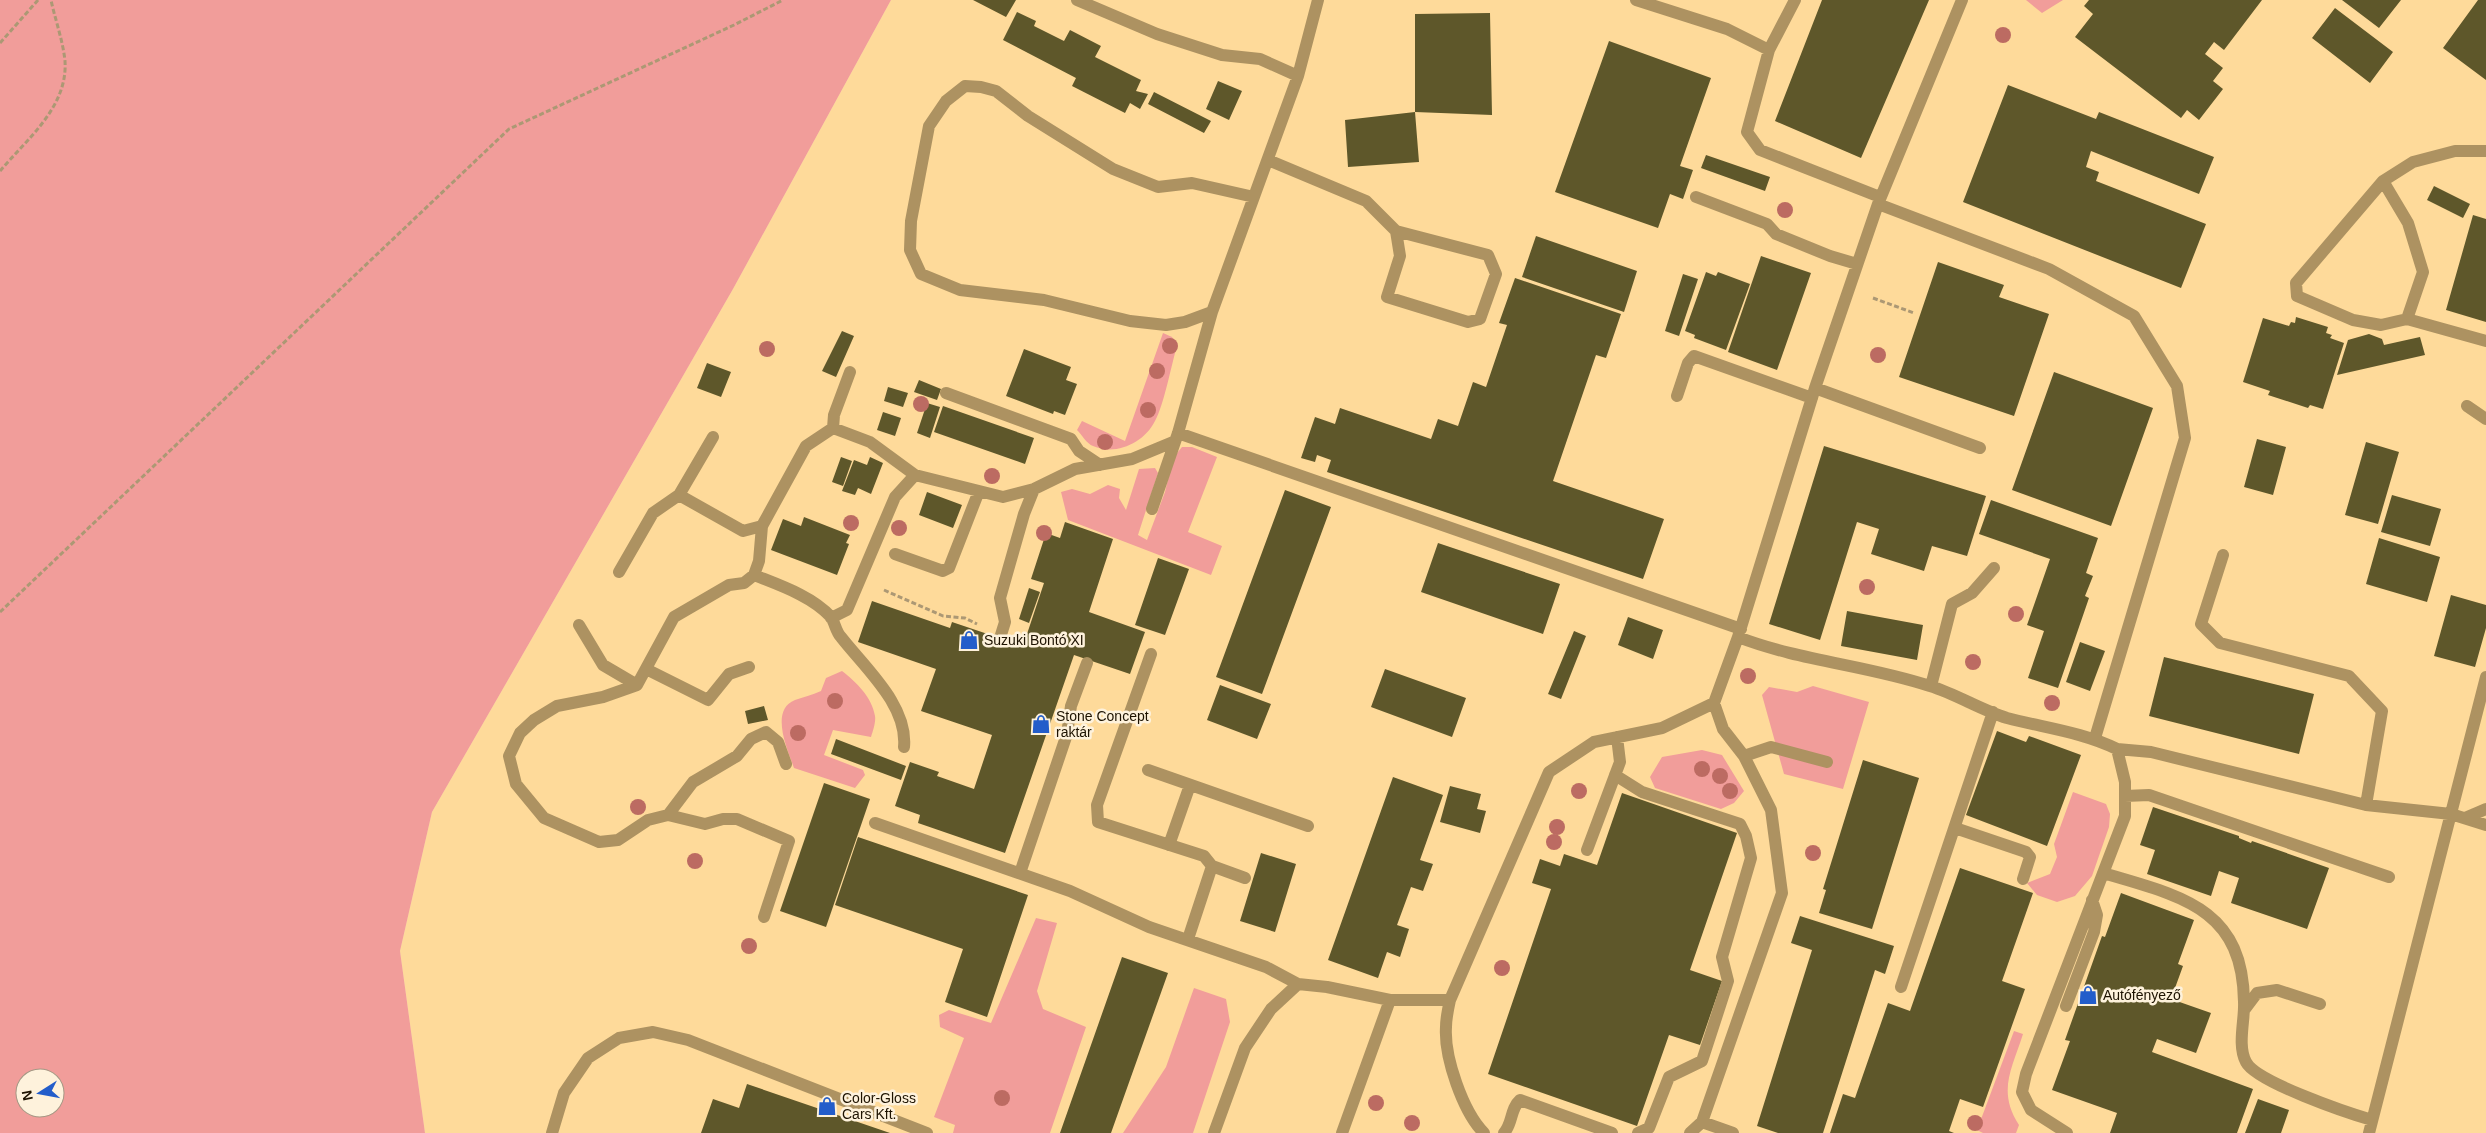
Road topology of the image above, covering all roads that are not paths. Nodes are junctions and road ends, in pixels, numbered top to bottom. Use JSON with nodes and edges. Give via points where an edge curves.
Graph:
{"nodes":[{"id":1,"x":1077,"y":0,"type":"edge"},
{"id":2,"x":1318,"y":0,"type":"edge"},
{"id":3,"x":1636,"y":0,"type":"edge"},
{"id":4,"x":1795,"y":0,"type":"edge"},
{"id":5,"x":1962,"y":0,"type":"edge"},
{"id":6,"x":1769,"y":50,"type":"junction"},
{"id":7,"x":1298,"y":76,"type":"junction"},
{"id":8,"x":2486,"y":152,"type":"edge"},
{"id":9,"x":1268,"y":160,"type":"junction"},
{"id":10,"x":2382,"y":181,"type":"junction"},
{"id":11,"x":1696,"y":197,"type":"dead end"},
{"id":12,"x":1254,"y":198,"type":"junction"},
{"id":13,"x":1879,"y":201,"type":"junction"},
{"id":14,"x":1396,"y":231,"type":"junction"},
{"id":15,"x":1857,"y":264,"type":"junction"},
{"id":16,"x":1212,"y":312,"type":"junction"},
{"id":17,"x":2407,"y":319,"type":"junction"},
{"id":18,"x":2486,"y":340,"type":"edge"},
{"id":19,"x":850,"y":372,"type":"dead end"},
{"id":20,"x":946,"y":393,"type":"dead end"},
{"id":21,"x":1813,"y":393,"type":"junction"},
{"id":22,"x":1677,"y":396,"type":"dead end"},
{"id":23,"x":2467,"y":406,"type":"dead end"},
{"id":24,"x":2486,"y":419,"type":"edge"},
{"id":25,"x":834,"y":428,"type":"junction"},
{"id":26,"x":713,"y":437,"type":"dead end"},
{"id":27,"x":1175,"y":437,"type":"junction"},
{"id":28,"x":1980,"y":448,"type":"dead end"},
{"id":29,"x":1100,"y":465,"type":"junction"},
{"id":30,"x":915,"y":475,"type":"junction"},
{"id":31,"x":1034,"y":489,"type":"junction"},
{"id":32,"x":979,"y":491,"type":"junction"},
{"id":33,"x":679,"y":495,"type":"junction"},
{"id":34,"x":1152,"y":509,"type":"dead end"},
{"id":35,"x":762,"y":526,"type":"junction"},
{"id":36,"x":895,"y":554,"type":"dead end"},
{"id":37,"x":2223,"y":555,"type":"dead end"},
{"id":38,"x":1994,"y":568,"type":"dead end"},
{"id":39,"x":620,"y":572,"type":"dead end"},
{"id":40,"x":754,"y":575,"type":"junction"},
{"id":41,"x":831,"y":618,"type":"junction"},
{"id":42,"x":578,"y":625,"type":"dead end"},
{"id":43,"x":1001,"y":633,"type":"road end"},
{"id":44,"x":1740,"y":633,"type":"junction"},
{"id":45,"x":1151,"y":654,"type":"dead end"},
{"id":46,"x":1087,"y":663,"type":"dead end"},
{"id":47,"x":749,"y":667,"type":"dead end"},
{"id":48,"x":646,"y":669,"type":"junction"},
{"id":49,"x":2486,"y":677,"type":"edge"},
{"id":50,"x":637,"y":685,"type":"junction"},
{"id":51,"x":1931,"y":686,"type":"junction"},
{"id":52,"x":1714,"y":703,"type":"junction"},
{"id":53,"x":1993,"y":712,"type":"junction"},
{"id":54,"x":1616,"y":737,"type":"junction"},
{"id":55,"x":2094,"y":738,"type":"junction"},
{"id":56,"x":904,"y":747,"type":"dead end"},
{"id":57,"x":2117,"y":749,"type":"junction"},
{"id":58,"x":1744,"y":756,"type":"junction"},
{"id":59,"x":1827,"y":762,"type":"dead end"},
{"id":60,"x":786,"y":764,"type":"dead end"},
{"id":61,"x":1148,"y":770,"type":"dead end"},
{"id":62,"x":1615,"y":775,"type":"junction"},
{"id":63,"x":1190,"y":785,"type":"junction"},
{"id":64,"x":2125,"y":796,"type":"junction"},
{"id":65,"x":2366,"y":805,"type":"junction"},
{"id":66,"x":2486,"y":809,"type":"edge"},
{"id":67,"x":2450,"y":814,"type":"junction"},
{"id":68,"x":668,"y":815,"type":"junction"},
{"id":69,"x":2465,"y":818,"type":"junction"},
{"id":70,"x":875,"y":823,"type":"dead end"},
{"id":71,"x":2486,"y":825,"type":"edge"},
{"id":72,"x":1308,"y":826,"type":"dead end"},
{"id":73,"x":1955,"y":828,"type":"junction"},
{"id":74,"x":1169,"y":845,"type":"junction"},
{"id":75,"x":1587,"y":850,"type":"dead end"},
{"id":76,"x":1212,"y":866,"type":"junction"},
{"id":77,"x":1020,"y":873,"type":"junction"},
{"id":78,"x":2103,"y":873,"type":"junction"},
{"id":79,"x":2389,"y":877,"type":"dead end"},
{"id":80,"x":1245,"y":878,"type":"dead end"},
{"id":81,"x":2023,"y":879,"type":"dead end"},
{"id":82,"x":2092,"y":900,"type":"junction"},
{"id":83,"x":764,"y":917,"type":"dead end"},
{"id":84,"x":1188,"y":939,"type":"junction"},
{"id":85,"x":1298,"y":984,"type":"junction"},
{"id":86,"x":1901,"y":987,"type":"dead end"},
{"id":87,"x":1390,"y":1000,"type":"junction"},
{"id":88,"x":1450,"y":1000,"type":"junction"},
{"id":89,"x":2320,"y":1004,"type":"dead end"},
{"id":90,"x":2066,"y":1006,"type":"dead end"},
{"id":91,"x":2245,"y":1009,"type":"junction"},
{"id":92,"x":2372,"y":1120,"type":"junction"},
{"id":93,"x":1702,"y":1122,"type":"junction"},
{"id":94,"x":923,"y":1132,"type":"edge"},
{"id":95,"x":552,"y":1133,"type":"edge"},
{"id":96,"x":1214,"y":1133,"type":"edge"},
{"id":97,"x":1342,"y":1133,"type":"edge"},
{"id":98,"x":1484,"y":1133,"type":"edge"},
{"id":99,"x":1504,"y":1133,"type":"edge"},
{"id":100,"x":1612,"y":1133,"type":"edge"},
{"id":101,"x":1638,"y":1133,"type":"edge"},
{"id":102,"x":1690,"y":1133,"type":"edge"},
{"id":103,"x":1733,"y":1133,"type":"edge"},
{"id":104,"x":2067,"y":1133,"type":"edge"},
{"id":105,"x":2369,"y":1133,"type":"edge"}],
"edges":[{"from":1,"to":7,"type":"lane","via":[[1157,34],[1222,55],[1260,59]]},
{"from":2,"to":7,"type":"lane"},
{"from":3,"to":6,"type":"lane","via":[[1727,29]]},
{"from":4,"to":6,"type":"lane"},
{"from":5,"to":13,"type":"lane"},
{"from":6,"to":13,"type":"lane","via":[[1747,132],[1760,150]]},
{"from":7,"to":9,"type":"lane"},
{"from":8,"to":10,"type":"lane","via":[[2455,150],[2413,162]]},
{"from":9,"to":12,"type":"lane"},
{"from":9,"to":14,"type":"lane","via":[[1366,201]]},
{"from":10,"to":17,"type":"lane","via":[[2408,223],[2423,272]]},
{"from":10,"to":17,"type":"lane","via":[[2296,283],[2297,296],[2353,320],[2381,325]]},
{"from":11,"to":15,"type":"lane","via":[[1766,224],[1776,234]]},
{"from":12,"to":16,"type":"lane"},
{"from":12,"to":16,"type":"lane","via":[[1192,183],[1158,187],[1113,169],[1028,116],[996,91],[982,87],[965,86],[946,101],[929,126],[911,221],[910,250],[921,274],[960,290],[1044,300],[1166,325]]},
{"from":13,"to":15,"type":"lane"},
{"from":13,"to":55,"type":"lane","via":[[2049,268],[2134,316],[2177,386],[2185,438]]},
{"from":14,"to":14,"type":"lane","via":[[1488,255],[1496,274],[1480,319],[1468,322],[1387,297],[1400,256]]},
{"from":15,"to":21,"type":"lane"},
{"from":16,"to":27,"type":"lane"},
{"from":17,"to":18,"type":"lane"},
{"from":19,"to":25,"type":"lane","via":[[834,415]]},
{"from":20,"to":29,"type":"lane","via":[[1071,438],[1079,451]]},
{"from":21,"to":22,"type":"lane","via":[[1694,356],[1688,363]]},
{"from":21,"to":28,"type":"lane"},
{"from":21,"to":44,"type":"lane"},
{"from":23,"to":24,"type":"lane"},
{"from":25,"to":30,"type":"lane","via":[[870,442]]},
{"from":25,"to":35,"type":"lane","via":[[806,446]]},
{"from":26,"to":33,"type":"lane"},
{"from":27,"to":29,"type":"lane","via":[[1132,459]]},
{"from":27,"to":34,"type":"lane"},
{"from":27,"to":44,"type":"lane"},
{"from":29,"to":31,"type":"lane","via":[[1075,469]]},
{"from":30,"to":32,"type":"lane"},
{"from":30,"to":41,"type":"lane","via":[[895,497],[847,610]]},
{"from":31,"to":32,"type":"lane","via":[[1003,497]]},
{"from":31,"to":43,"type":"lane","via":[[1000,598],[1005,622]]},
{"from":32,"to":36,"type":"lane","via":[[949,568],[943,571]]},
{"from":33,"to":35,"type":"lane","via":[[743,530]]},
{"from":33,"to":39,"type":"lane","via":[[653,513]]},
{"from":35,"to":40,"type":"lane","via":[[759,561]]},
{"from":37,"to":65,"type":"lane","via":[[2201,624],[2220,643],[2349,676],[2382,711]]},
{"from":38,"to":51,"type":"lane","via":[[1972,593],[1952,604]]},
{"from":40,"to":41,"type":"lane","via":[[797,592]]},
{"from":40,"to":48,"type":"lane","via":[[744,583],[729,585],[674,617]]},
{"from":41,"to":56,"type":"lane","via":[[839,635],[889,697],[906,734]]},
{"from":42,"to":50,"type":"lane","via":[[603,665]]},
{"from":44,"to":51,"type":"lane","via":[[1765,648],[1860,667]]},
{"from":44,"to":52,"type":"lane"},
{"from":45,"to":74,"type":"lane","via":[[1097,805],[1098,822]]},
{"from":46,"to":77,"type":"lane","via":[[1071,706],[1067,734]]},
{"from":47,"to":48,"type":"lane","via":[[729,674],[708,700]]},
{"from":48,"to":50,"type":"lane"},
{"from":49,"to":67,"type":"lane"},
{"from":50,"to":68,"type":"lane","via":[[603,697],[557,706],[534,720],[520,733],[509,756],[511,765],[516,784],[544,818],[598,842],[618,840],[648,820]]},
{"from":51,"to":53,"type":"lane"},
{"from":52,"to":54,"type":"lane","via":[[1662,728]]},
{"from":52,"to":58,"type":"lane","via":[[1723,729]]},
{"from":53,"to":55,"type":"lane"},
{"from":53,"to":73,"type":"lane"},
{"from":54,"to":62,"type":"lane","via":[[1620,762]]},
{"from":54,"to":88,"type":"lane","via":[[1594,742],[1550,772]]},
{"from":55,"to":57,"type":"lane"},
{"from":57,"to":64,"type":"lane"},
{"from":57,"to":65,"type":"lane","via":[[2151,752]]},
{"from":58,"to":59,"type":"lane","via":[[1772,747]]},
{"from":58,"to":93,"type":"lane","via":[[1771,810],[1782,893]]},
{"from":60,"to":68,"type":"lane","via":[[778,742],[766,732],[750,739],[737,756],[693,782]]},
{"from":61,"to":63,"type":"lane"},
{"from":62,"to":75,"type":"lane"},
{"from":62,"to":101,"type":"lane","via":[[1642,792],[1740,824],[1751,858],[1722,957],[1728,981],[1702,1061],[1669,1077],[1649,1128]]},
{"from":63,"to":72,"type":"lane"},
{"from":63,"to":74,"type":"lane"},
{"from":64,"to":78,"type":"lane","via":[[2126,816]]},
{"from":64,"to":79,"type":"lane","via":[[2149,796]]},
{"from":65,"to":67,"type":"lane"},
{"from":66,"to":69,"type":"lane"},
{"from":67,"to":69,"type":"lane"},
{"from":67,"to":92,"type":"lane"},
{"from":68,"to":83,"type":"lane","via":[[705,824],[737,819],[789,841]]},
{"from":69,"to":71,"type":"lane"},
{"from":70,"to":77,"type":"lane"},
{"from":73,"to":81,"type":"lane","via":[[2026,852],[2030,857]]},
{"from":73,"to":86,"type":"lane"},
{"from":74,"to":76,"type":"lane","via":[[1204,856]]},
{"from":76,"to":80,"type":"lane"},
{"from":76,"to":84,"type":"lane"},
{"from":77,"to":84,"type":"lane","via":[[1149,927]]},
{"from":78,"to":82,"type":"lane"},
{"from":78,"to":91,"type":"lane","via":[[2187,901],[2225,929],[2244,977]]},
{"from":82,"to":90,"type":"lane","via":[[2097,914],[2094,932]]},
{"from":82,"to":104,"type":"lane","via":[[2022,1092],[2031,1110]]},
{"from":84,"to":85,"type":"lane","via":[[1266,967]]},
{"from":85,"to":87,"type":"lane","via":[[1327,986]]},
{"from":85,"to":96,"type":"lane","via":[[1271,1009],[1245,1048]]},
{"from":87,"to":88,"type":"lane"},
{"from":87,"to":97,"type":"lane"},
{"from":88,"to":98,"type":"lane","via":[[1446,1028],[1456,1086]]},
{"from":89,"to":91,"type":"lane","via":[[2277,990],[2257,993]]},
{"from":91,"to":92,"type":"lane","via":[[2242,1040],[2246,1062],[2261,1076]]},
{"from":92,"to":105,"type":"lane"},
{"from":93,"to":102,"type":"lane"},
{"from":93,"to":103,"type":"lane"},
{"from":94,"to":95,"type":"lane","via":[[688,1040],[653,1032],[619,1038],[588,1058],[564,1093]]},
{"from":99,"to":100,"type":"lane","via":[[1515,1104],[1520,1100]]}]}
